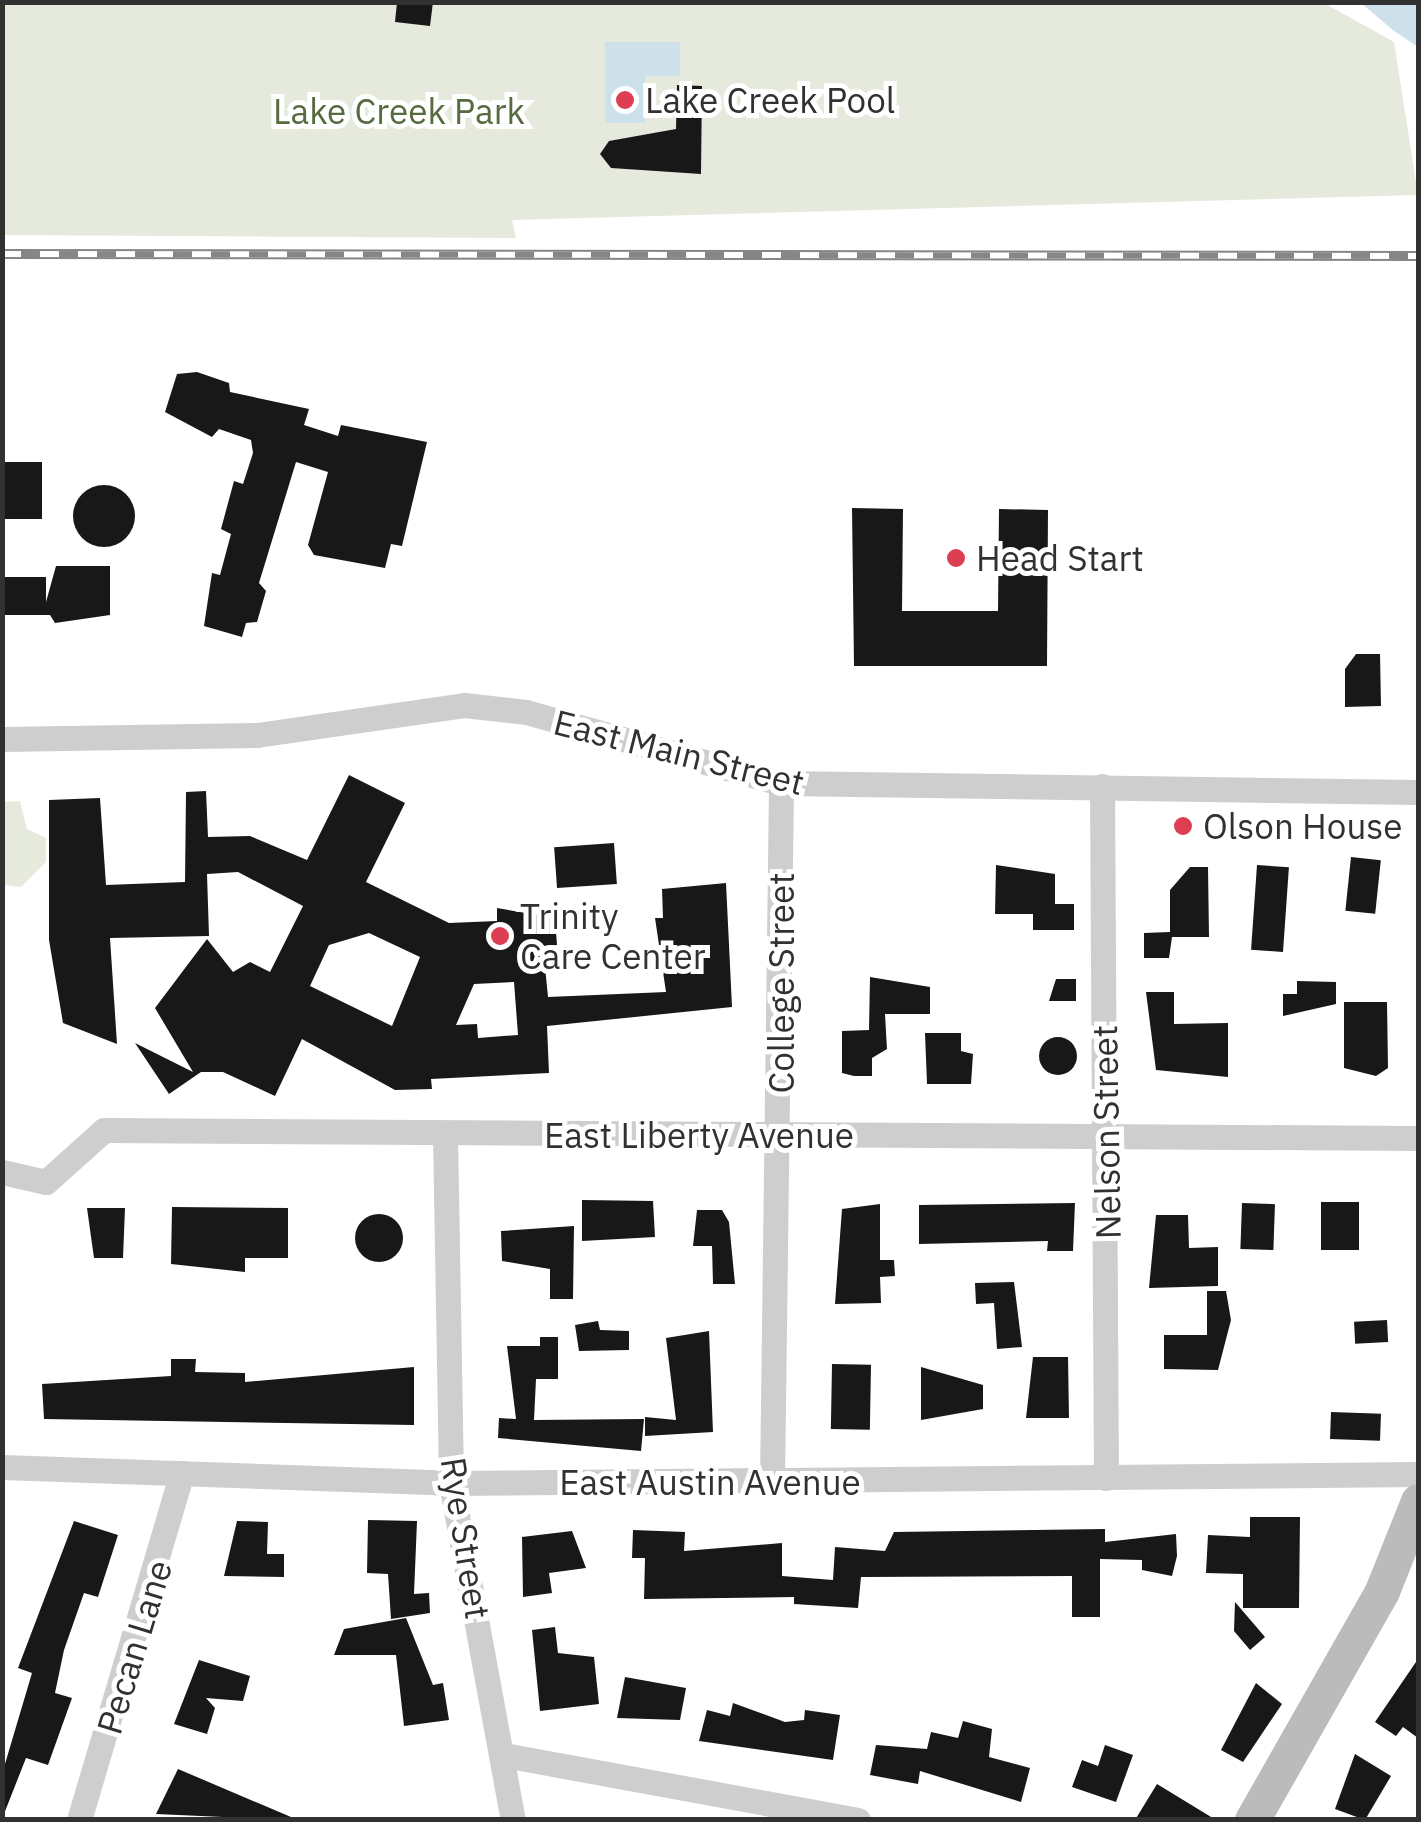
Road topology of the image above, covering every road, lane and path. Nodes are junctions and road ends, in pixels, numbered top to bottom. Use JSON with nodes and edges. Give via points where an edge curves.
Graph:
{"nodes":[{"id":1,"x":2,"y":739,"type":"edge"},
{"id":2,"x":781,"y":784,"type":"junction"},
{"id":3,"x":1102,"y":786,"type":"junction"},
{"id":4,"x":1418,"y":792,"type":"edge"},
{"id":5,"x":445,"y":1134,"type":"junction"},
{"id":6,"x":780,"y":1136,"type":"junction"},
{"id":7,"x":1106,"y":1137,"type":"junction"},
{"id":8,"x":1418,"y":1138,"type":"edge"},
{"id":9,"x":2,"y":1172,"type":"edge"},
{"id":10,"x":2,"y":1467,"type":"edge"},
{"id":11,"x":182,"y":1473,"type":"junction"},
{"id":12,"x":1418,"y":1474,"type":"edge"},
{"id":13,"x":1106,"y":1478,"type":"junction"},
{"id":14,"x":772,"y":1482,"type":"junction"},
{"id":15,"x":451,"y":1483,"type":"junction"},
{"id":16,"x":1418,"y":1501,"type":"edge"},
{"id":17,"x":504,"y":1755,"type":"junction"},
{"id":18,"x":80,"y":1820,"type":"edge"},
{"id":19,"x":513,"y":1820,"type":"edge"},
{"id":20,"x":858,"y":1820,"type":"edge"},
{"id":21,"x":1252,"y":1820,"type":"edge"}],
"edges":[{"from":1,"to":2,"type":"street","name":"East Main Street","via":[[257,735],[479,706]]},
{"from":2,"to":3,"type":"street","name":"East Main Street"},
{"from":2,"to":6,"type":"street","name":"College Street"},
{"from":3,"to":4,"type":"street","name":"East Main Street"},
{"from":3,"to":7,"type":"street","name":"Nelson Street"},
{"from":5,"to":6,"type":"street","name":"East Liberty Avenue"},
{"from":5,"to":9,"type":"street","name":"East Liberty Avenue","via":[[104,1130],[46,1182]]},
{"from":5,"to":15,"type":"street","name":"Rye Street"},
{"from":6,"to":7,"type":"street","name":"East Liberty Avenue"},
{"from":6,"to":14,"type":"street","name":"College Street"},
{"from":7,"to":8,"type":"street","name":"East Liberty Avenue"},
{"from":7,"to":13,"type":"street","name":"Nelson Street"},
{"from":10,"to":11,"type":"street","name":"East Austin Avenue"},
{"from":11,"to":15,"type":"street","name":"East Austin Avenue"},
{"from":11,"to":18,"type":"street","name":"Pecan Lane"},
{"from":12,"to":13,"type":"street","name":"East Austin Avenue"},
{"from":13,"to":14,"type":"street","name":"East Austin Avenue"},
{"from":14,"to":15,"type":"street","name":"East Austin Avenue"},
{"from":15,"to":17,"type":"street","name":"Rye Street"},
{"from":16,"to":21,"type":"street","via":[[1382,1592]]},
{"from":17,"to":19,"type":"street","name":"Rye Street"},
{"from":17,"to":20,"type":"street"}]}
